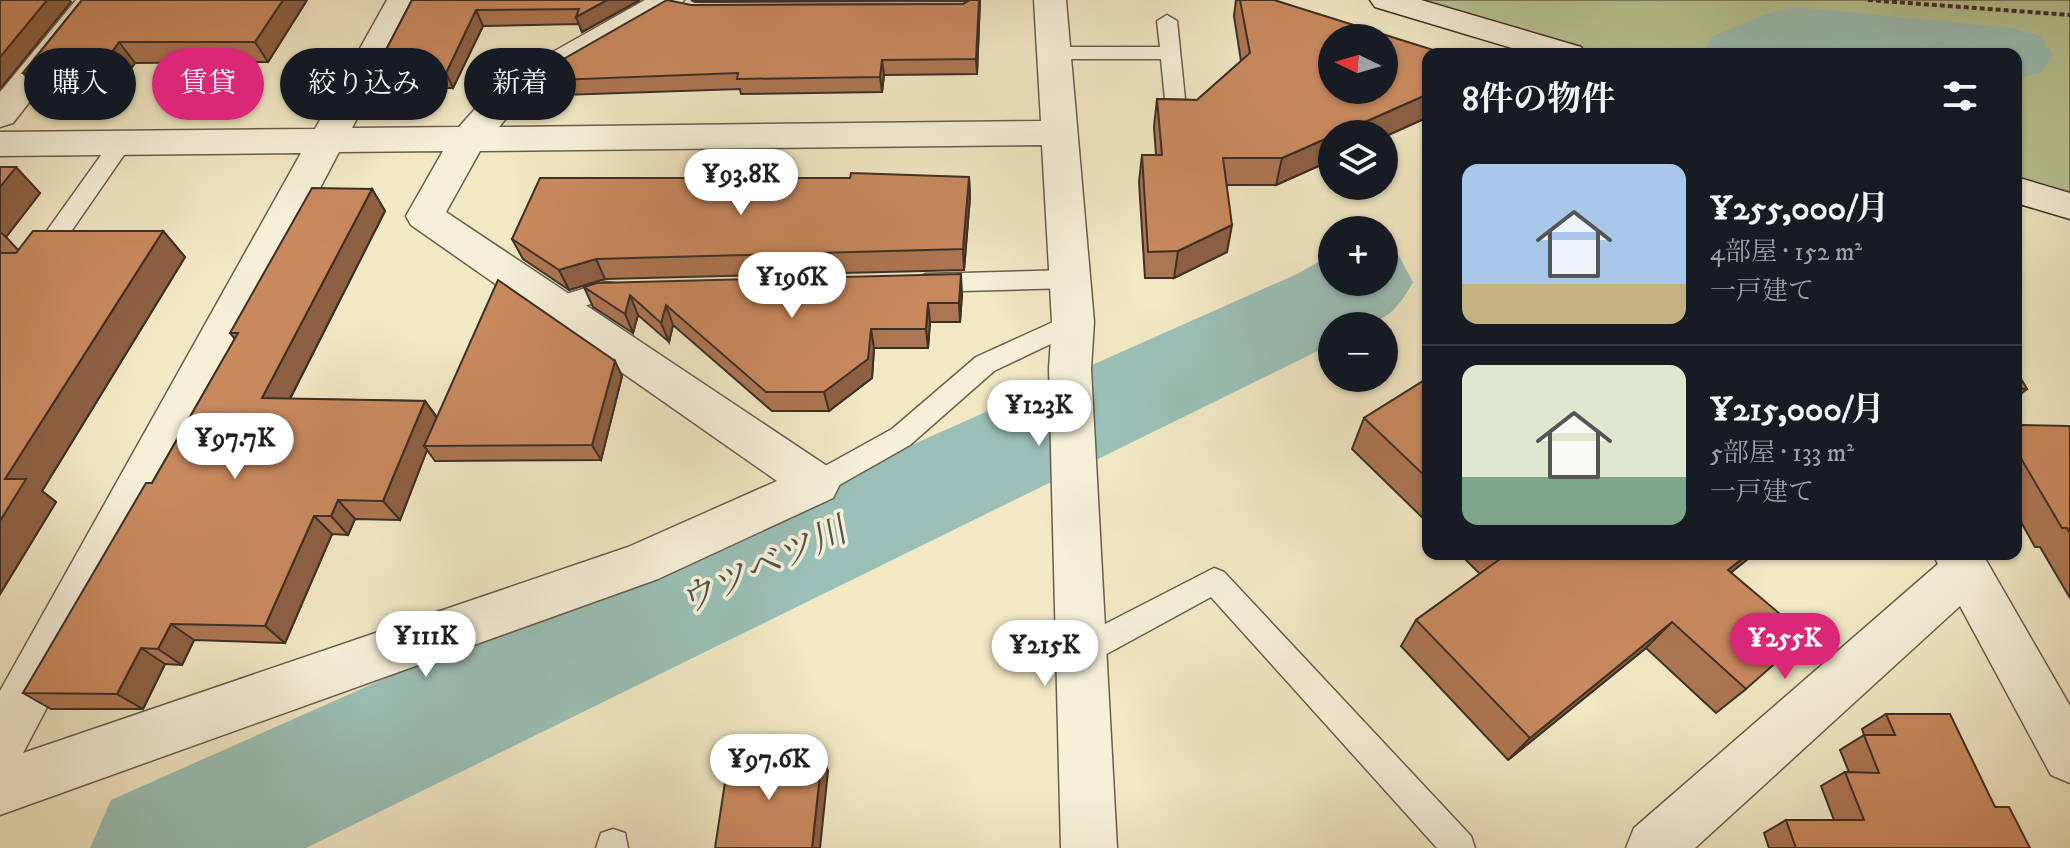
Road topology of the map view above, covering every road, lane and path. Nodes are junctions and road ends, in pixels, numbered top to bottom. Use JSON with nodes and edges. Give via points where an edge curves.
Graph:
{"nodes":[{"id":1,"x":93,"y":0,"type":"edge"},
{"id":2,"x":403,"y":0,"type":"edge"},
{"id":3,"x":1050,"y":0,"type":"edge"},
{"id":4,"x":1386,"y":0,"type":"edge"},
{"id":5,"x":1868,"y":0,"type":"edge"},
{"id":6,"x":672,"y":4,"type":"edge"},
{"id":7,"x":2070,"y":15,"type":"edge"},
{"id":8,"x":1167,"y":21,"type":"dead end"},
{"id":9,"x":1549,"y":48,"type":"edge"},
{"id":10,"x":1053,"y":53,"type":"junction"},
{"id":11,"x":1170,"y":53,"type":"junction"},
{"id":12,"x":1176,"y":109,"type":"edge"},
{"id":13,"x":0,"y":115,"type":"edge"},
{"id":14,"x":1058,"y":133,"type":"junction"},
{"id":15,"x":468,"y":140,"type":"junction"},
{"id":16,"x":328,"y":141,"type":"junction"},
{"id":17,"x":122,"y":142,"type":"junction"},
{"id":18,"x":0,"y":144,"type":"edge"},
{"id":19,"x":2022,"y":192,"type":"edge"},
{"id":20,"x":2070,"y":206,"type":"edge"},
{"id":21,"x":0,"y":269,"type":"edge"},
{"id":22,"x":1070,"y":279,"type":"junction"},
{"id":23,"x":902,"y":284,"type":"edge"},
{"id":24,"x":652,"y":290,"type":"edge"},
{"id":25,"x":556,"y":306,"type":"junction"},
{"id":26,"x":1073,"y":322,"type":"junction"},
{"id":27,"x":817,"y":484,"type":"junction"},
{"id":28,"x":1962,"y":562,"type":"edge"},
{"id":29,"x":1081,"y":652,"type":"junction"},
{"id":30,"x":0,"y":743,"type":"edge"},
{"id":31,"x":2070,"y":757,"type":"edge"},
{"id":32,"x":0,"y":788,"type":"edge"},
{"id":33,"x":1089,"y":848,"type":"edge"},
{"id":34,"x":1459,"y":848,"type":"edge"},
{"id":35,"x":1654,"y":848,"type":"edge"}],
"edges":[{"from":1,"to":13,"type":"street"},
{"from":2,"to":16,"type":"street"},
{"from":3,"to":10,"type":"street"},
{"from":4,"to":9,"type":"street"},
{"from":5,"to":7,"type":"path"},
{"from":6,"to":15,"type":"street","via":[[510,91]]},
{"from":8,"to":11,"type":"lane"},
{"from":10,"to":11,"type":"lane"},
{"from":10,"to":14,"type":"street"},
{"from":11,"to":12,"type":"lane"},
{"from":14,"to":15,"type":"street"},
{"from":14,"to":22,"type":"street"},
{"from":15,"to":16,"type":"street"},
{"from":15,"to":25,"type":"street","via":[[425,216]]},
{"from":16,"to":17,"type":"street"},
{"from":16,"to":30,"type":"street"},
{"from":17,"to":18,"type":"street"},
{"from":17,"to":21,"type":"lane","via":[[33,269]]},
{"from":19,"to":20,"type":"street"},
{"from":22,"to":23,"type":"lane"},
{"from":22,"to":26,"type":"street"},
{"from":24,"to":25,"type":"lane","via":[[605,291]]},
{"from":25,"to":27,"type":"street"},
{"from":26,"to":27,"type":"lane","via":[[985,364],[901,437]]},
{"from":26,"to":29,"type":"street","via":[[1070,369]]},
{"from":27,"to":32,"type":"street","via":[[641,564]]},
{"from":28,"to":31,"type":"street"},
{"from":28,"to":35,"type":"street"},
{"from":29,"to":33,"type":"street"},
{"from":29,"to":34,"type":"lane","via":[[1214,581]]}]}
